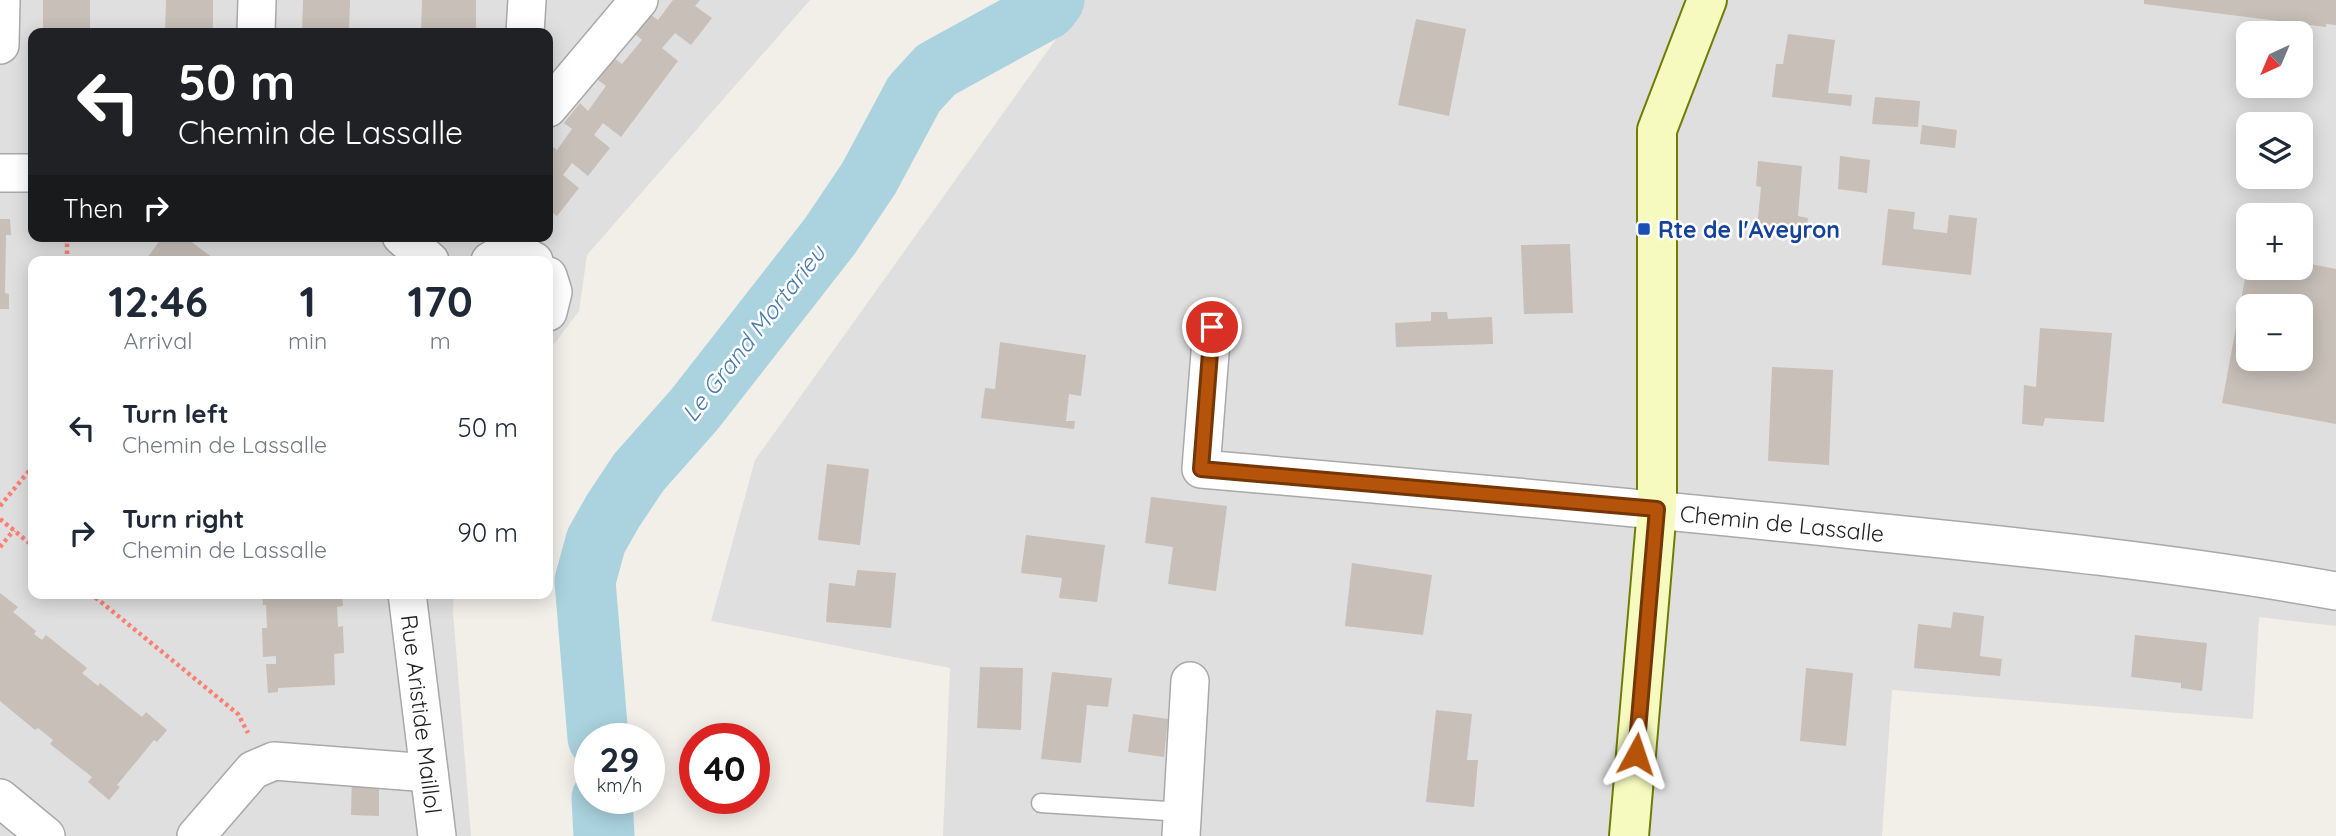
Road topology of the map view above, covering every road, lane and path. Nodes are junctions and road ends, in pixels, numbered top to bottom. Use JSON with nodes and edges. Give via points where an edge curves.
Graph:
{"nodes":[{"id":1,"x":1,"y":0,"type":"edge"},
{"id":2,"x":257,"y":0,"type":"edge"},
{"id":3,"x":527,"y":0,"type":"edge"},
{"id":4,"x":639,"y":0,"type":"edge"},
{"id":5,"x":1707,"y":0,"type":"edge"},
{"id":6,"x":256,"y":28,"type":"edge"},
{"id":7,"x":525,"y":28,"type":"edge"},
{"id":8,"x":0,"y":45,"type":"edge"},
{"id":9,"x":553,"y":95,"type":"edge"},
{"id":10,"x":0,"y":173,"type":"edge"},
{"id":11,"x":28,"y":173,"type":"edge"},
{"id":12,"x":408,"y":242,"type":"edge"},
{"id":13,"x":424,"y":256,"type":"edge"},
{"id":14,"x":1212,"y":327,"type":"dead end"},
{"id":15,"x":28,"y":472,"type":"edge"},
{"id":16,"x":0,"y":506,"type":"edge"},
{"id":17,"x":1657,"y":509,"type":"junction"},
{"id":18,"x":0,"y":519,"type":"edge"},
{"id":19,"x":14,"y":530,"type":"junction"},
{"id":20,"x":28,"y":542,"type":"edge"},
{"id":21,"x":0,"y":547,"type":"edge"},
{"id":22,"x":2336,"y":592,"type":"edge"},
{"id":23,"x":97,"y":599,"type":"edge"},
{"id":24,"x":408,"y":599,"type":"edge"},
{"id":25,"x":1190,"y":681,"type":"dead end"},
{"id":26,"x":263,"y":766,"type":"junction"},
{"id":27,"x":429,"y":773,"type":"junction"},
{"id":28,"x":0,"y":797,"type":"edge"},
{"id":29,"x":1041,"y":803,"type":"dead end"},
{"id":30,"x":1182,"y":824,"type":"edge"},
{"id":31,"x":46,"y":836,"type":"edge"},
{"id":32,"x":196,"y":836,"type":"edge"},
{"id":33,"x":437,"y":836,"type":"edge"},
{"id":34,"x":1629,"y":836,"type":"edge"}],
"edges":[{"from":1,"to":8,"type":"street"},
{"from":2,"to":6,"type":"street"},
{"from":3,"to":7,"type":"street"},
{"from":4,"to":9,"type":"street"},
{"from":5,"to":17,"type":"street","via":[[1657,130]]},
{"from":10,"to":11,"type":"street"},
{"from":12,"to":13,"type":"street"},
{"from":14,"to":17,"type":"street","name":"Chemin de Lassalle","via":[[1201,469]]},
{"from":15,"to":16,"type":"path"},
{"from":17,"to":22,"type":"street","name":"Chemin de Lassalle","via":[[2088,554]]},
{"from":17,"to":34,"type":"street"},
{"from":18,"to":19,"type":"path"},
{"from":19,"to":20,"type":"path"},
{"from":19,"to":21,"type":"path"},
{"from":23,"to":26,"type":"path","via":[[238,714]]},
{"from":24,"to":27,"type":"street","name":"Rue Aristide Maillol"},
{"from":25,"to":30,"type":"street"},
{"from":26,"to":27,"type":"street","via":[[274,761]]},
{"from":26,"to":32,"type":"street","via":[[253,770]]},
{"from":27,"to":33,"type":"street","name":"Rue Aristide Maillol"},
{"from":28,"to":31,"type":"street"},
{"from":29,"to":30,"type":"lane"}]}
